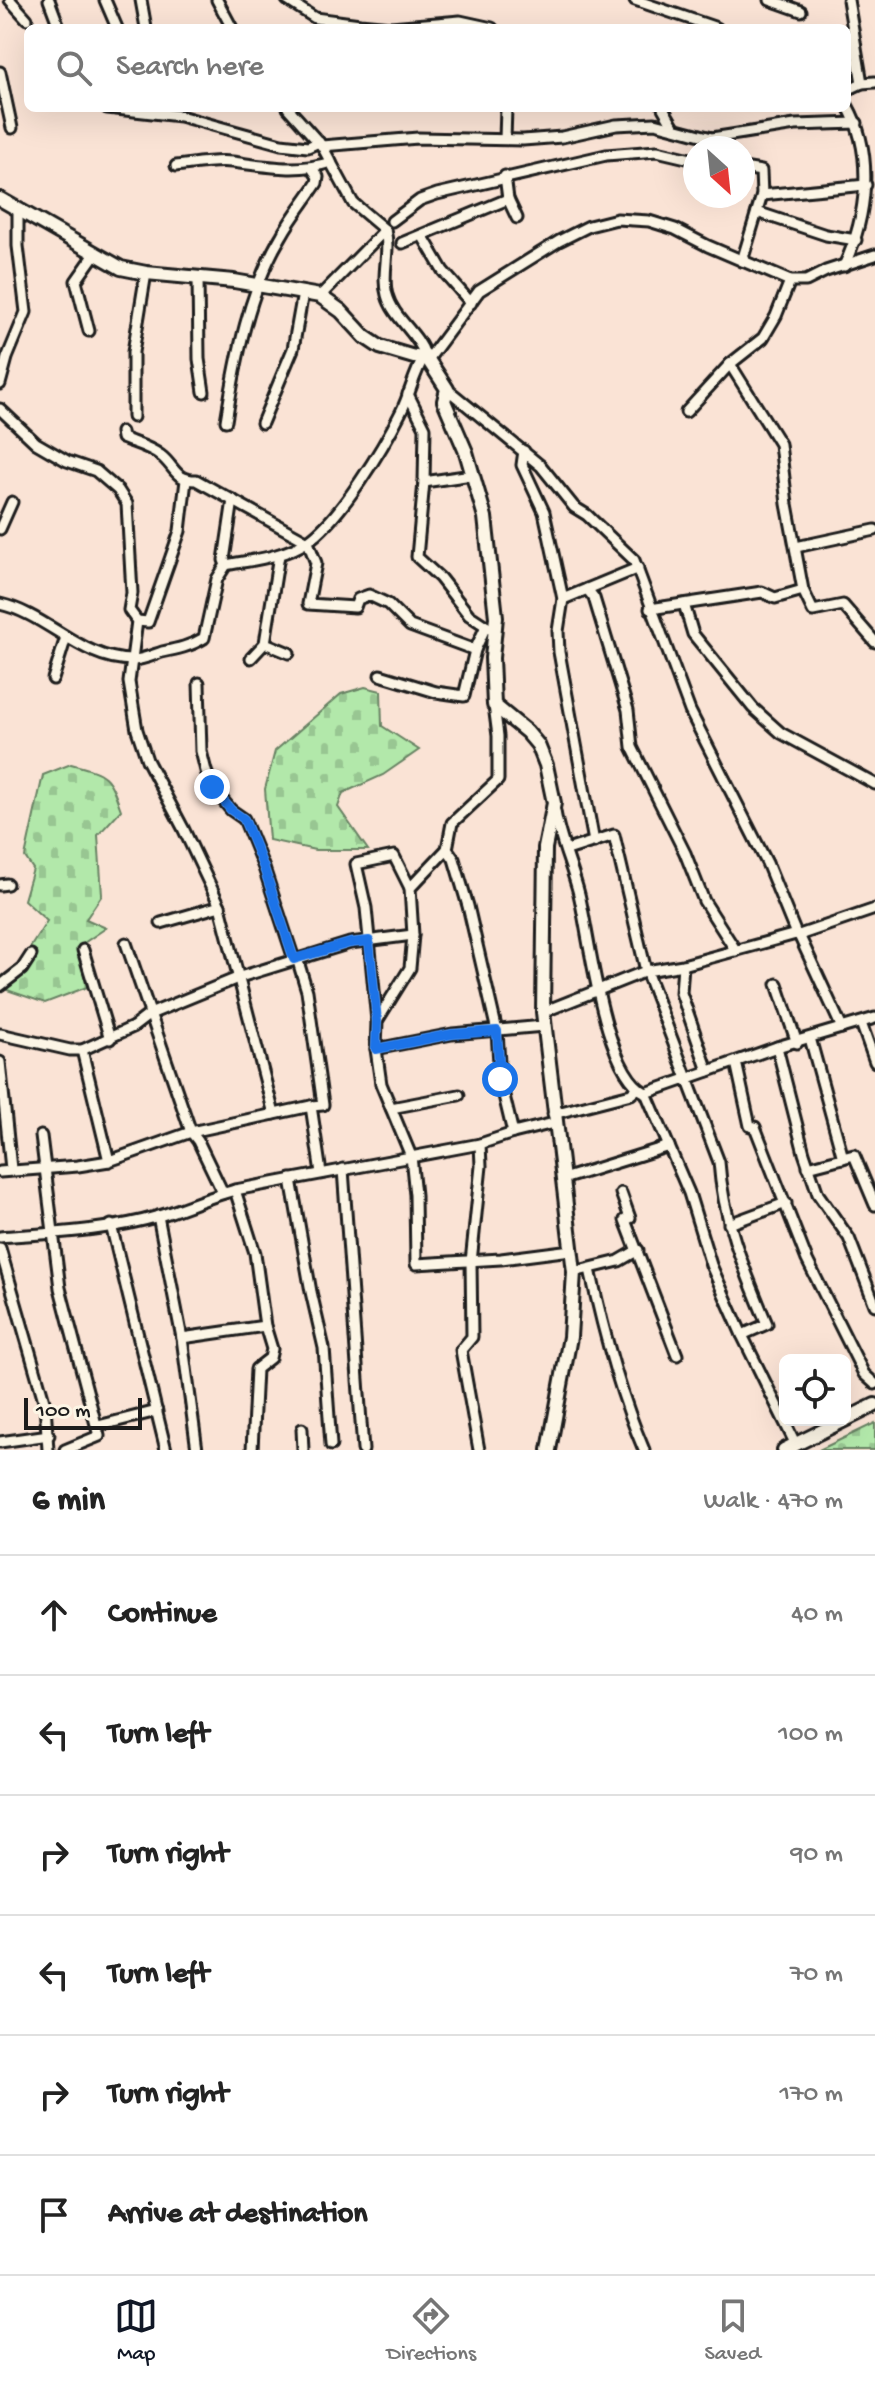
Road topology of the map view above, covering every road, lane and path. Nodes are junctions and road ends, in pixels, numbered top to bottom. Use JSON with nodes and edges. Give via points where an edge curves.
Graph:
{"nodes":[{"id":1,"x":10,"y":0,"type":"edge"},
{"id":2,"x":49,"y":0,"type":"edge"},
{"id":3,"x":105,"y":0,"type":"edge"},
{"id":4,"x":141,"y":0,"type":"edge"},
{"id":5,"x":217,"y":0,"type":"edge"},
{"id":6,"x":287,"y":0,"type":"edge"},
{"id":7,"x":635,"y":0,"type":"edge"},
{"id":8,"x":770,"y":0,"type":"edge"},
{"id":9,"x":848,"y":0,"type":"edge"},
{"id":10,"x":788,"y":3,"type":"edge"},
{"id":11,"x":801,"y":11,"type":"dead end"},
{"id":12,"x":27,"y":19,"type":"dead end"},
{"id":13,"x":58,"y":24,"type":"dead end"},
{"id":14,"x":115,"y":24,"type":"edge"},
{"id":15,"x":145,"y":24,"type":"edge"},
{"id":16,"x":230,"y":24,"type":"edge"},
{"id":17,"x":365,"y":24,"type":"edge"},
{"id":18,"x":411,"y":24,"type":"edge"},
{"id":19,"x":474,"y":24,"type":"edge"},
{"id":20,"x":705,"y":24,"type":"edge"},
{"id":21,"x":0,"y":72,"type":"edge"},
{"id":22,"x":875,"y":82,"type":"edge"},
{"id":23,"x":862,"y":83,"type":"junction"},
{"id":24,"x":851,"y":88,"type":"edge"},
{"id":25,"x":144,"y":112,"type":"edge"},
{"id":26,"x":292,"y":112,"type":"edge"},
{"id":27,"x":506,"y":112,"type":"edge"},
{"id":28,"x":665,"y":112,"type":"edge"},
{"id":29,"x":851,"y":112,"type":"edge"},
{"id":30,"x":857,"y":123,"type":"junction"},
{"id":31,"x":674,"y":127,"type":"junction"},
{"id":32,"x":12,"y":128,"type":"dead end"},
{"id":33,"x":505,"y":139,"type":"junction"},
{"id":34,"x":320,"y":144,"type":"junction"},
{"id":35,"x":875,"y":145,"type":"edge"},
{"id":36,"x":861,"y":147,"type":"junction"},
{"id":37,"x":683,"y":157,"type":"edge"},
{"id":38,"x":331,"y":162,"type":"junction"},
{"id":39,"x":176,"y":166,"type":"dead end"},
{"id":40,"x":312,"y":168,"type":"junction"},
{"id":41,"x":755,"y":170,"type":"edge"},
{"id":42,"x":505,"y":176,"type":"junction"},
{"id":43,"x":866,"y":185,"type":"junction"},
{"id":44,"x":762,"y":195,"type":"junction"},
{"id":45,"x":0,"y":199,"type":"edge"},
{"id":46,"x":508,"y":199,"type":"junction"},
{"id":47,"x":18,"y":210,"type":"junction"},
{"id":48,"x":757,"y":212,"type":"junction"},
{"id":49,"x":517,"y":218,"type":"dead end"},
{"id":50,"x":392,"y":221,"type":"dead end"},
{"id":51,"x":385,"y":230,"type":"junction"},
{"id":52,"x":422,"y":235,"type":"junction"},
{"id":53,"x":856,"y":240,"type":"junction"},
{"id":54,"x":402,"y":243,"type":"dead end"},
{"id":55,"x":95,"y":254,"type":"junction"},
{"id":56,"x":875,"y":255,"type":"edge"},
{"id":57,"x":742,"y":261,"type":"junction"},
{"id":58,"x":844,"y":267,"type":"junction"},
{"id":59,"x":146,"y":273,"type":"junction"},
{"id":60,"x":198,"y":277,"type":"junction"},
{"id":61,"x":790,"y":281,"type":"junction"},
{"id":62,"x":258,"y":286,"type":"junction"},
{"id":63,"x":303,"y":293,"type":"junction"},
{"id":64,"x":320,"y":296,"type":"junction"},
{"id":65,"x":471,"y":303,"type":"junction"},
{"id":66,"x":89,"y":331,"type":"dead end"},
{"id":67,"x":4,"y":358,"type":"edge"},
{"id":68,"x":426,"y":358,"type":"junction"},
{"id":69,"x":730,"y":364,"type":"junction"},
{"id":70,"x":0,"y":384,"type":"edge"},
{"id":71,"x":447,"y":389,"type":"junction"},
{"id":72,"x":204,"y":392,"type":"dead end"},
{"id":73,"x":408,"y":394,"type":"junction"},
{"id":74,"x":686,"y":412,"type":"dead end"},
{"id":75,"x":1,"y":413,"type":"edge"},
{"id":76,"x":133,"y":417,"type":"dead end"},
{"id":77,"x":226,"y":421,"type":"dead end"},
{"id":78,"x":262,"y":423,"type":"dead end"},
{"id":79,"x":121,"y":432,"type":"dead end"},
{"id":80,"x":524,"y":451,"type":"junction"},
{"id":81,"x":472,"y":475,"type":"junction"},
{"id":82,"x":186,"y":480,"type":"junction"},
{"id":83,"x":424,"y":482,"type":"junction"},
{"id":84,"x":233,"y":500,"type":"junction"},
{"id":85,"x":12,"y":502,"type":"dead end"},
{"id":86,"x":0,"y":529,"type":"edge"},
{"id":87,"x":875,"y":530,"type":"edge"},
{"id":88,"x":308,"y":542,"type":"junction"},
{"id":89,"x":796,"y":547,"type":"junction"},
{"id":90,"x":279,"y":555,"type":"junction"},
{"id":91,"x":226,"y":565,"type":"junction"},
{"id":92,"x":638,"y":568,"type":"junction"},
{"id":93,"x":587,"y":589,"type":"junction"},
{"id":94,"x":803,"y":590,"type":"junction"},
{"id":95,"x":563,"y":599,"type":"junction"},
{"id":96,"x":0,"y":604,"type":"edge"},
{"id":97,"x":684,"y":604,"type":"junction"},
{"id":98,"x":650,"y":609,"type":"junction"},
{"id":99,"x":137,"y":621,"type":"junction"},
{"id":100,"x":490,"y":629,"type":"junction"},
{"id":101,"x":66,"y":637,"type":"junction"},
{"id":102,"x":875,"y":642,"type":"edge"},
{"id":103,"x":265,"y":643,"type":"junction"},
{"id":104,"x":475,"y":650,"type":"junction"},
{"id":105,"x":289,"y":653,"type":"dead end"},
{"id":106,"x":251,"y":658,"type":"dead end"},
{"id":107,"x":133,"y":660,"type":"junction"},
{"id":108,"x":380,"y":675,"type":"dead end"},
{"id":109,"x":53,"y":679,"type":"dead end"},
{"id":110,"x":199,"y":683,"type":"dead end"},
{"id":111,"x":494,"y":705,"type":"junction"},
{"id":112,"x":875,"y":784,"type":"edge"},
{"id":113,"x":554,"y":803,"type":"junction"},
{"id":114,"x":594,"y":842,"type":"junction"},
{"id":115,"x":447,"y":849,"type":"junction"},
{"id":116,"x":567,"y":850,"type":"junction"},
{"id":117,"x":410,"y":888,"type":"junction"},
{"id":118,"x":220,"y":906,"type":"junction"},
{"id":119,"x":875,"y":909,"type":"edge"},
{"id":120,"x":161,"y":923,"type":"dead end"},
{"id":121,"x":798,"y":934,"type":"junction"},
{"id":122,"x":413,"y":935,"type":"junction"},
{"id":123,"x":369,"y":941,"type":"junction"},
{"id":124,"x":126,"y":943,"type":"dead end"},
{"id":125,"x":83,"y":950,"type":"dead end"},
{"id":126,"x":736,"y":951,"type":"junction"},
{"id":127,"x":31,"y":955,"type":"dead end"},
{"id":128,"x":296,"y":959,"type":"junction"},
{"id":129,"x":683,"y":965,"type":"junction"},
{"id":130,"x":646,"y":971,"type":"junction"},
{"id":131,"x":240,"y":977,"type":"junction"},
{"id":132,"x":777,"y":984,"type":"dead end"},
{"id":133,"x":0,"y":986,"type":"edge"},
{"id":134,"x":597,"y":990,"type":"junction"},
{"id":135,"x":543,"y":1012,"type":"junction"},
{"id":136,"x":150,"y":1014,"type":"junction"},
{"id":137,"x":875,"y":1018,"type":"edge"},
{"id":138,"x":377,"y":1021,"type":"junction"},
{"id":139,"x":861,"y":1023,"type":"junction"},
{"id":140,"x":544,"y":1026,"type":"junction"},
{"id":141,"x":842,"y":1028,"type":"junction"},
{"id":142,"x":497,"y":1031,"type":"junction"},
{"id":143,"x":0,"y":1034,"type":"edge"},
{"id":144,"x":810,"y":1038,"type":"junction"},
{"id":145,"x":110,"y":1039,"type":"junction"},
{"id":146,"x":797,"y":1043,"type":"junction"},
{"id":147,"x":777,"y":1047,"type":"junction"},
{"id":148,"x":376,"y":1049,"type":"junction"},
{"id":149,"x":82,"y":1050,"type":"junction"},
{"id":150,"x":0,"y":1062,"type":"edge"},
{"id":151,"x":736,"y":1062,"type":"junction"},
{"id":152,"x":875,"y":1062,"type":"edge"},
{"id":153,"x":708,"y":1071,"type":"junction"},
{"id":154,"x":687,"y":1077,"type":"junction"},
{"id":155,"x":642,"y":1091,"type":"junction"},
{"id":156,"x":459,"y":1095,"type":"dead end"},
{"id":157,"x":311,"y":1106,"type":"junction"},
{"id":158,"x":391,"y":1108,"type":"junction"},
{"id":159,"x":274,"y":1114,"type":"junction"},
{"id":160,"x":554,"y":1118,"type":"junction"},
{"id":161,"x":191,"y":1132,"type":"junction"},
{"id":162,"x":513,"y":1133,"type":"junction"},
{"id":163,"x":41,"y":1136,"type":"dead end"},
{"id":164,"x":480,"y":1144,"type":"junction"},
{"id":165,"x":669,"y":1146,"type":"junction"},
{"id":166,"x":411,"y":1156,"type":"junction"},
{"id":167,"x":843,"y":1158,"type":"junction"},
{"id":168,"x":109,"y":1161,"type":"junction"},
{"id":169,"x":808,"y":1167,"type":"junction"},
{"id":170,"x":45,"y":1168,"type":"junction"},
{"id":171,"x":343,"y":1169,"type":"junction"},
{"id":172,"x":5,"y":1170,"type":"edge"},
{"id":173,"x":321,"y":1173,"type":"junction"},
{"id":174,"x":291,"y":1179,"type":"junction"},
{"id":175,"x":563,"y":1179,"type":"junction"},
{"id":176,"x":235,"y":1190,"type":"junction"},
{"id":177,"x":223,"y":1193,"type":"junction"},
{"id":178,"x":621,"y":1193,"type":"dead end"},
{"id":179,"x":786,"y":1203,"type":"junction"},
{"id":180,"x":875,"y":1205,"type":"edge"},
{"id":181,"x":158,"y":1216,"type":"junction"},
{"id":182,"x":729,"y":1224,"type":"junction"},
{"id":183,"x":111,"y":1225,"type":"junction"},
{"id":184,"x":55,"y":1233,"type":"junction"},
{"id":185,"x":0,"y":1237,"type":"edge"},
{"id":186,"x":0,"y":1248,"type":"edge"},
{"id":187,"x":571,"y":1250,"type":"junction"},
{"id":188,"x":638,"y":1250,"type":"junction"},
{"id":189,"x":471,"y":1262,"type":"junction"},
{"id":190,"x":590,"y":1269,"type":"junction"},
{"id":191,"x":574,"y":1272,"type":"junction"},
{"id":192,"x":875,"y":1305,"type":"edge"},
{"id":193,"x":265,"y":1326,"type":"junction"},
{"id":194,"x":742,"y":1335,"type":"junction"},
{"id":195,"x":182,"y":1338,"type":"junction"},
{"id":196,"x":677,"y":1355,"type":"dead end"},
{"id":197,"x":875,"y":1384,"type":"edge"},
{"id":198,"x":875,"y":1405,"type":"edge"},
{"id":199,"x":157,"y":1411,"type":"junction"},
{"id":200,"x":98,"y":1426,"type":"junction"},
{"id":201,"x":302,"y":1429,"type":"dead end"},
{"id":202,"x":49,"y":1435,"type":"junction"},
{"id":203,"x":0,"y":1442,"type":"edge"},
{"id":204,"x":331,"y":1445,"type":"dead end"},
{"id":205,"x":790,"y":1447,"type":"edge"},
{"id":206,"x":48,"y":1450,"type":"edge"},
{"id":207,"x":65,"y":1450,"type":"edge"},
{"id":208,"x":166,"y":1450,"type":"edge"},
{"id":209,"x":197,"y":1450,"type":"edge"},
{"id":210,"x":252,"y":1450,"type":"edge"},
{"id":211,"x":303,"y":1450,"type":"edge"},
{"id":212,"x":363,"y":1450,"type":"edge"},
{"id":213,"x":479,"y":1450,"type":"edge"},
{"id":214,"x":549,"y":1450,"type":"edge"},
{"id":215,"x":644,"y":1450,"type":"edge"}],
"edges":[{"from":1,"to":12,"type":"street"},
{"from":2,"to":13,"type":"street"},
{"from":3,"to":14,"type":"street"},
{"from":4,"to":15,"type":"street"},
{"from":5,"to":16,"type":"street"},
{"from":6,"to":17,"type":"street","via":[[315,18]]},
{"from":7,"to":20,"type":"street"},
{"from":8,"to":10,"type":"street"},
{"from":9,"to":23,"type":"street"},
{"from":10,"to":11,"type":"street"},
{"from":18,"to":19,"type":"street"},
{"from":21,"to":32,"type":"street"},
{"from":22,"to":23,"type":"street"},
{"from":23,"to":24,"type":"street"},
{"from":25,"to":34,"type":"street","via":[[180,116],[281,144]]},
{"from":26,"to":34,"type":"street"},
{"from":27,"to":33,"type":"street"},
{"from":28,"to":31,"type":"street"},
{"from":29,"to":30,"type":"street"},
{"from":30,"to":31,"type":"street","via":[[795,125],[712,138]]},
{"from":30,"to":36,"type":"street"},
{"from":31,"to":33,"type":"street","via":[[616,125],[562,137]]},
{"from":33,"to":34,"type":"street"},
{"from":34,"to":38,"type":"street"},
{"from":35,"to":36,"type":"street"},
{"from":36,"to":43,"type":"street"},
{"from":37,"to":42,"type":"street","via":[[657,151],[618,154]]},
{"from":38,"to":40,"type":"street"},
{"from":38,"to":51,"type":"street","via":[[353,203]]},
{"from":39,"to":40,"type":"street","via":[[231,162]]},
{"from":40,"to":62,"type":"street","via":[[317,183],[281,236]]},
{"from":41,"to":44,"type":"street","via":[[761,171]]},
{"from":42,"to":46,"type":"street"},
{"from":42,"to":50,"type":"street","via":[[420,200]]},
{"from":43,"to":44,"type":"street"},
{"from":43,"to":53,"type":"street"},
{"from":44,"to":48,"type":"street"},
{"from":45,"to":47,"type":"street"},
{"from":46,"to":49,"type":"street"},
{"from":46,"to":52,"type":"street"},
{"from":47,"to":55,"type":"street"},
{"from":47,"to":67,"type":"street","via":[[26,312]]},
{"from":48,"to":53,"type":"street"},
{"from":48,"to":57,"type":"street"},
{"from":51,"to":64,"type":"street"},
{"from":51,"to":68,"type":"street","via":[[387,297]]},
{"from":52,"to":54,"type":"street"},
{"from":52,"to":65,"type":"street","via":[[443,271]]},
{"from":53,"to":58,"type":"street"},
{"from":55,"to":59,"type":"street","via":[[121,268]]},
{"from":55,"to":66,"type":"street","via":[[76,281]]},
{"from":56,"to":58,"type":"street"},
{"from":57,"to":61,"type":"street"},
{"from":57,"to":65,"type":"street","via":[[675,229],[617,219],[589,226],[513,267]]},
{"from":58,"to":61,"type":"street","via":[[806,281]]},
{"from":59,"to":60,"type":"street"},
{"from":59,"to":76,"type":"street","via":[[133,352]]},
{"from":60,"to":62,"type":"street"},
{"from":60,"to":72,"type":"street"},
{"from":61,"to":69,"type":"street","via":[[763,338]]},
{"from":62,"to":63,"type":"street"},
{"from":62,"to":77,"type":"street"},
{"from":63,"to":64,"type":"street"},
{"from":63,"to":78,"type":"street","via":[[293,349]]},
{"from":64,"to":68,"type":"street","via":[[380,347]]},
{"from":65,"to":68,"type":"street"},
{"from":67,"to":70,"type":"street"},
{"from":68,"to":71,"type":"street"},
{"from":68,"to":73,"type":"street","via":[[413,375]]},
{"from":69,"to":74,"type":"street"},
{"from":69,"to":89,"type":"street","via":[[780,444]]},
{"from":71,"to":80,"type":"street"},
{"from":71,"to":81,"type":"street","via":[[444,401]]},
{"from":73,"to":83,"type":"street","via":[[425,428]]},
{"from":73,"to":88,"type":"street","via":[[369,467]]},
{"from":75,"to":99,"type":"street","via":[[36,443],[96,471],[118,490],[127,504],[129,610]]},
{"from":79,"to":82,"type":"street","via":[[122,438],[161,455],[175,475]]},
{"from":80,"to":92,"type":"street"},
{"from":80,"to":95,"type":"street","via":[[522,465],[544,512]]},
{"from":81,"to":83,"type":"street"},
{"from":81,"to":100,"type":"street","via":[[485,517],[496,617]]},
{"from":82,"to":84,"type":"street"},
{"from":82,"to":99,"type":"street","via":[[180,531],[165,580],[148,622]]},
{"from":83,"to":100,"type":"street","via":[[417,557],[469,615]]},
{"from":84,"to":88,"type":"street"},
{"from":84,"to":91,"type":"street"},
{"from":85,"to":86,"type":"street"},
{"from":87,"to":89,"type":"street"},
{"from":88,"to":90,"type":"street"},
{"from":88,"to":104,"type":"street","via":[[316,563],[308,604],[355,607],[358,599],[369,595],[388,604],[410,626]]},
{"from":89,"to":94,"type":"street"},
{"from":90,"to":91,"type":"street"},
{"from":90,"to":103,"type":"street"},
{"from":91,"to":107,"type":"street","via":[[217,579],[204,638]]},
{"from":92,"to":93,"type":"street"},
{"from":92,"to":98,"type":"street"},
{"from":93,"to":95,"type":"street"},
{"from":93,"to":126,"type":"street","via":[[628,710],[632,747],[704,901]]},
{"from":94,"to":97,"type":"street","via":[[775,598],[762,592]]},
{"from":94,"to":102,"type":"street","via":[[813,611],[843,605]]},
{"from":95,"to":114,"type":"street","via":[[559,652]]},
{"from":96,"to":101,"type":"street"},
{"from":97,"to":98,"type":"street"},
{"from":97,"to":112,"type":"street","via":[[693,634],[753,708],[781,733]]},
{"from":98,"to":121,"type":"street","via":[[690,711]]},
{"from":99,"to":107,"type":"street"},
{"from":100,"to":104,"type":"street"},
{"from":100,"to":111,"type":"street"},
{"from":101,"to":107,"type":"street","via":[[99,654]]},
{"from":101,"to":109,"type":"street"},
{"from":103,"to":105,"type":"street"},
{"from":103,"to":106,"type":"street"},
{"from":104,"to":108,"type":"street","via":[[464,696]]},
{"from":107,"to":118,"type":"street","via":[[129,682],[147,760]]},
{"from":110,"to":128,"type":"street","via":[[206,771],[212,787],[244,819]]},
{"from":111,"to":113,"type":"street","via":[[538,745]]},
{"from":111,"to":115,"type":"street","via":[[498,780],[452,823]]},
{"from":113,"to":116,"type":"street"},
{"from":113,"to":135,"type":"street","via":[[545,848]]},
{"from":114,"to":116,"type":"street"},
{"from":114,"to":130,"type":"street","via":[[614,835]]},
{"from":115,"to":117,"type":"street"},
{"from":115,"to":142,"type":"street","via":[[468,906]]},
{"from":116,"to":134,"type":"street"},
{"from":117,"to":122,"type":"street"},
{"from":117,"to":123,"type":"street","via":[[394,856],[356,864]]},
{"from":118,"to":120,"type":"street"},
{"from":118,"to":131,"type":"street"},
{"from":119,"to":121,"type":"street"},
{"from":121,"to":126,"type":"street"},
{"from":121,"to":141,"type":"street"},
{"from":122,"to":123,"type":"street"},
{"from":122,"to":138,"type":"street","via":[[410,968]]},
{"from":123,"to":128,"type":"street"},
{"from":123,"to":138,"type":"street"},
{"from":124,"to":136,"type":"street"},
{"from":125,"to":145,"type":"street"},
{"from":126,"to":129,"type":"street"},
{"from":127,"to":133,"type":"street"},
{"from":128,"to":131,"type":"street"},
{"from":128,"to":157,"type":"street","via":[[307,991],[323,1105]]},
{"from":129,"to":130,"type":"street"},
{"from":129,"to":153,"type":"street","via":[[681,993]]},
{"from":130,"to":134,"type":"street"},
{"from":130,"to":154,"type":"street"},
{"from":131,"to":136,"type":"street"},
{"from":131,"to":159,"type":"street"},
{"from":132,"to":146,"type":"street"},
{"from":134,"to":135,"type":"street"},
{"from":134,"to":155,"type":"street","via":[[625,1072]]},
{"from":135,"to":140,"type":"street"},
{"from":136,"to":145,"type":"street"},
{"from":136,"to":161,"type":"street"},
{"from":137,"to":139,"type":"street"},
{"from":138,"to":148,"type":"street"},
{"from":139,"to":141,"type":"street"},
{"from":139,"to":152,"type":"street"},
{"from":140,"to":142,"type":"street"},
{"from":140,"to":160,"type":"street"},
{"from":141,"to":144,"type":"street"},
{"from":142,"to":148,"type":"street"},
{"from":142,"to":162,"type":"street","via":[[500,1079]]},
{"from":143,"to":149,"type":"street"},
{"from":144,"to":146,"type":"street"},
{"from":144,"to":167,"type":"street"},
{"from":145,"to":149,"type":"street"},
{"from":146,"to":147,"type":"street"},
{"from":147,"to":151,"type":"street"},
{"from":147,"to":169,"type":"street"},
{"from":148,"to":158,"type":"street"},
{"from":149,"to":168,"type":"street"},
{"from":150,"to":172,"type":"street"},
{"from":151,"to":153,"type":"street"},
{"from":151,"to":179,"type":"street","via":[[750,1126],[755,1127]]},
{"from":153,"to":154,"type":"street"},
{"from":154,"to":155,"type":"street"},
{"from":154,"to":182,"type":"street","via":[[719,1162]]},
{"from":155,"to":160,"type":"street"},
{"from":155,"to":165,"type":"street"},
{"from":156,"to":158,"type":"street"},
{"from":157,"to":159,"type":"street"},
{"from":157,"to":173,"type":"street"},
{"from":158,"to":166,"type":"street"},
{"from":159,"to":161,"type":"street"},
{"from":160,"to":162,"type":"street"},
{"from":160,"to":175,"type":"street"},
{"from":161,"to":168,"type":"street"},
{"from":161,"to":177,"type":"street"},
{"from":162,"to":164,"type":"street"},
{"from":163,"to":170,"type":"street"},
{"from":164,"to":166,"type":"street"},
{"from":164,"to":189,"type":"street"},
{"from":165,"to":175,"type":"street"},
{"from":165,"to":194,"type":"street"},
{"from":166,"to":171,"type":"street"},
{"from":166,"to":189,"type":"street","via":[[416,1264]]},
{"from":167,"to":169,"type":"street"},
{"from":167,"to":180,"type":"street","via":[[854,1155]]},
{"from":168,"to":170,"type":"street"},
{"from":169,"to":192,"type":"street","via":[[818,1194],[849,1238]]},
{"from":170,"to":172,"type":"street"},
{"from":170,"to":184,"type":"street"},
{"from":171,"to":173,"type":"street"},
{"from":171,"to":212,"type":"street"},
{"from":173,"to":174,"type":"street"},
{"from":174,"to":176,"type":"street"},
{"from":174,"to":204,"type":"street","via":[[324,1348]]},
{"from":175,"to":187,"type":"street"},
{"from":176,"to":177,"type":"street"},
{"from":176,"to":193,"type":"street","via":[[255,1253]]},
{"from":177,"to":181,"type":"street"},
{"from":178,"to":188,"type":"street"},
{"from":179,"to":182,"type":"street"},
{"from":179,"to":197,"type":"street","via":[[807,1260],[864,1374]]},
{"from":181,"to":183,"type":"street"},
{"from":181,"to":195,"type":"street"},
{"from":182,"to":194,"type":"street","via":[[767,1324]]},
{"from":183,"to":184,"type":"street"},
{"from":183,"to":199,"type":"street"},
{"from":184,"to":185,"type":"street"},
{"from":184,"to":200,"type":"street","via":[[60,1288]]},
{"from":186,"to":202,"type":"street"},
{"from":187,"to":189,"type":"street"},
{"from":187,"to":191,"type":"street"},
{"from":188,"to":190,"type":"street"},
{"from":188,"to":196,"type":"street"},
{"from":189,"to":213,"type":"street","via":[[472,1337],[461,1350]]},
{"from":190,"to":191,"type":"street"},
{"from":190,"to":215,"type":"street","via":[[609,1347]]},
{"from":191,"to":214,"type":"street","via":[[570,1337]]},
{"from":193,"to":195,"type":"street"},
{"from":193,"to":210,"type":"street","via":[[272,1349],[270,1358],[256,1369]]},
{"from":194,"to":205,"type":"street"},
{"from":195,"to":209,"type":"street"},
{"from":198,"to":205,"type":"street"},
{"from":199,"to":200,"type":"street"},
{"from":199,"to":208,"type":"street"},
{"from":200,"to":207,"type":"street","via":[[99,1436]]},
{"from":201,"to":211,"type":"street"},
{"from":202,"to":203,"type":"street"},
{"from":202,"to":206,"type":"street"}]}
